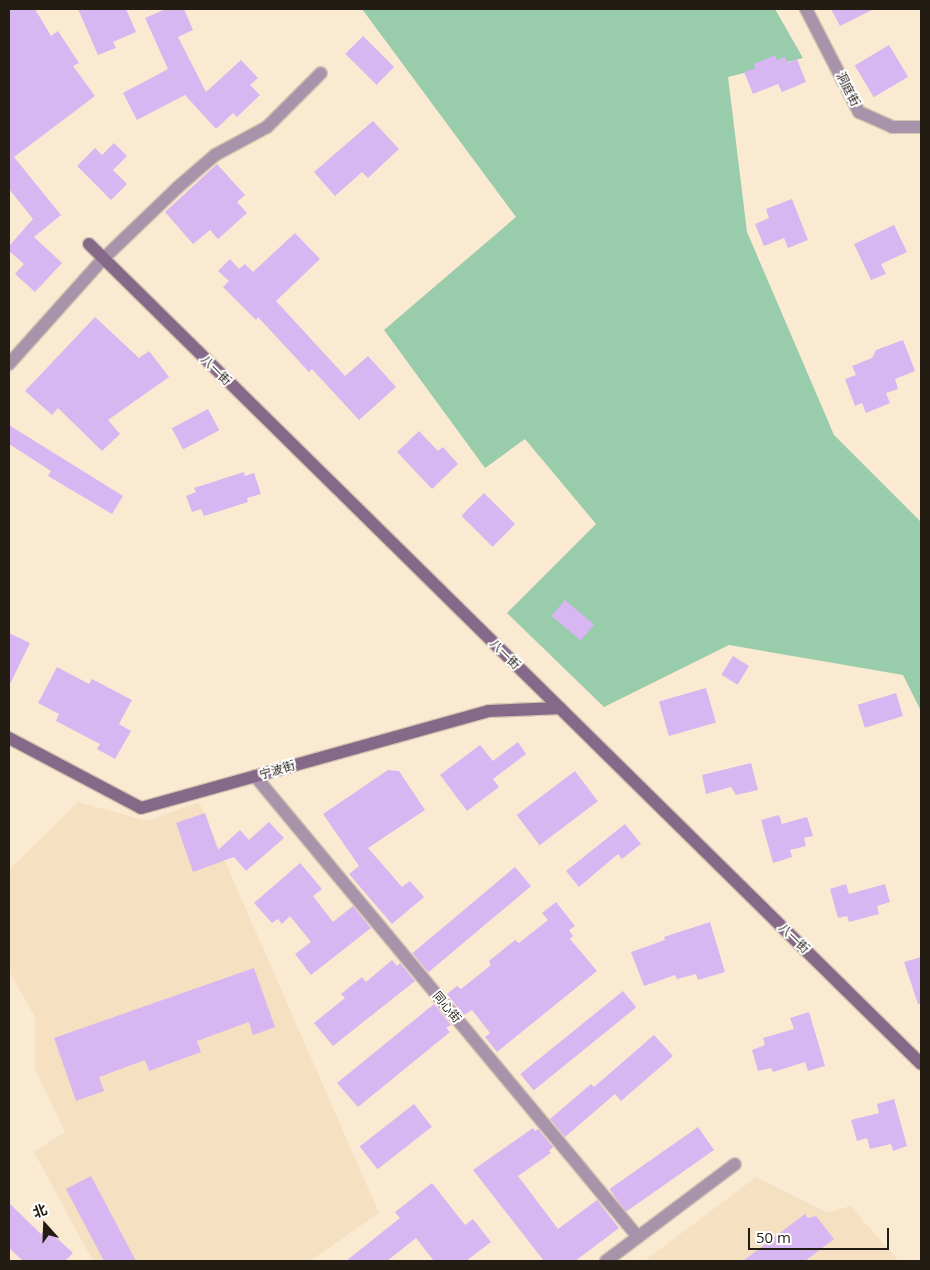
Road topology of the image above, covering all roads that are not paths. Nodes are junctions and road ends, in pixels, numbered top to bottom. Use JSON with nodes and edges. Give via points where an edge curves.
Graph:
{"nodes":[{"id":1,"x":806,"y":9,"type":"edge"},
{"id":2,"x":321,"y":73,"type":"dead end"},
{"id":3,"x":921,"y":127,"type":"edge"},
{"id":4,"x":89,"y":244,"type":"dead end"},
{"id":5,"x":104,"y":259,"type":"junction"},
{"id":6,"x":9,"y":364,"type":"edge"},
{"id":7,"x":560,"y":708,"type":"junction"},
{"id":8,"x":9,"y":738,"type":"edge"},
{"id":9,"x":255,"y":776,"type":"junction"},
{"id":10,"x":921,"y":1064,"type":"edge"},
{"id":11,"x":735,"y":1164,"type":"dead end"},
{"id":12,"x":638,"y":1237,"type":"junction"},
{"id":13,"x":606,"y":1261,"type":"edge"}],
"edges":[{"from":1,"to":3,"type":"street","name":"洞庭街","via":[[860,112],[892,127]]},
{"from":2,"to":5,"type":"street","via":[[266,127],[215,154]]},
{"from":4,"to":5,"type":"street","name":"八一街"},
{"from":5,"to":6,"type":"street"},
{"from":5,"to":7,"type":"street","name":"八一街"},
{"from":7,"to":9,"type":"street","name":"宁波街","via":[[489,711]]},
{"from":7,"to":10,"type":"street","name":"八一街"},
{"from":8,"to":9,"type":"street","name":"宁波街","via":[[141,808]]},
{"from":9,"to":12,"type":"street","name":"同心街"},
{"from":11,"to":12,"type":"street"},
{"from":12,"to":13,"type":"street"}]}
